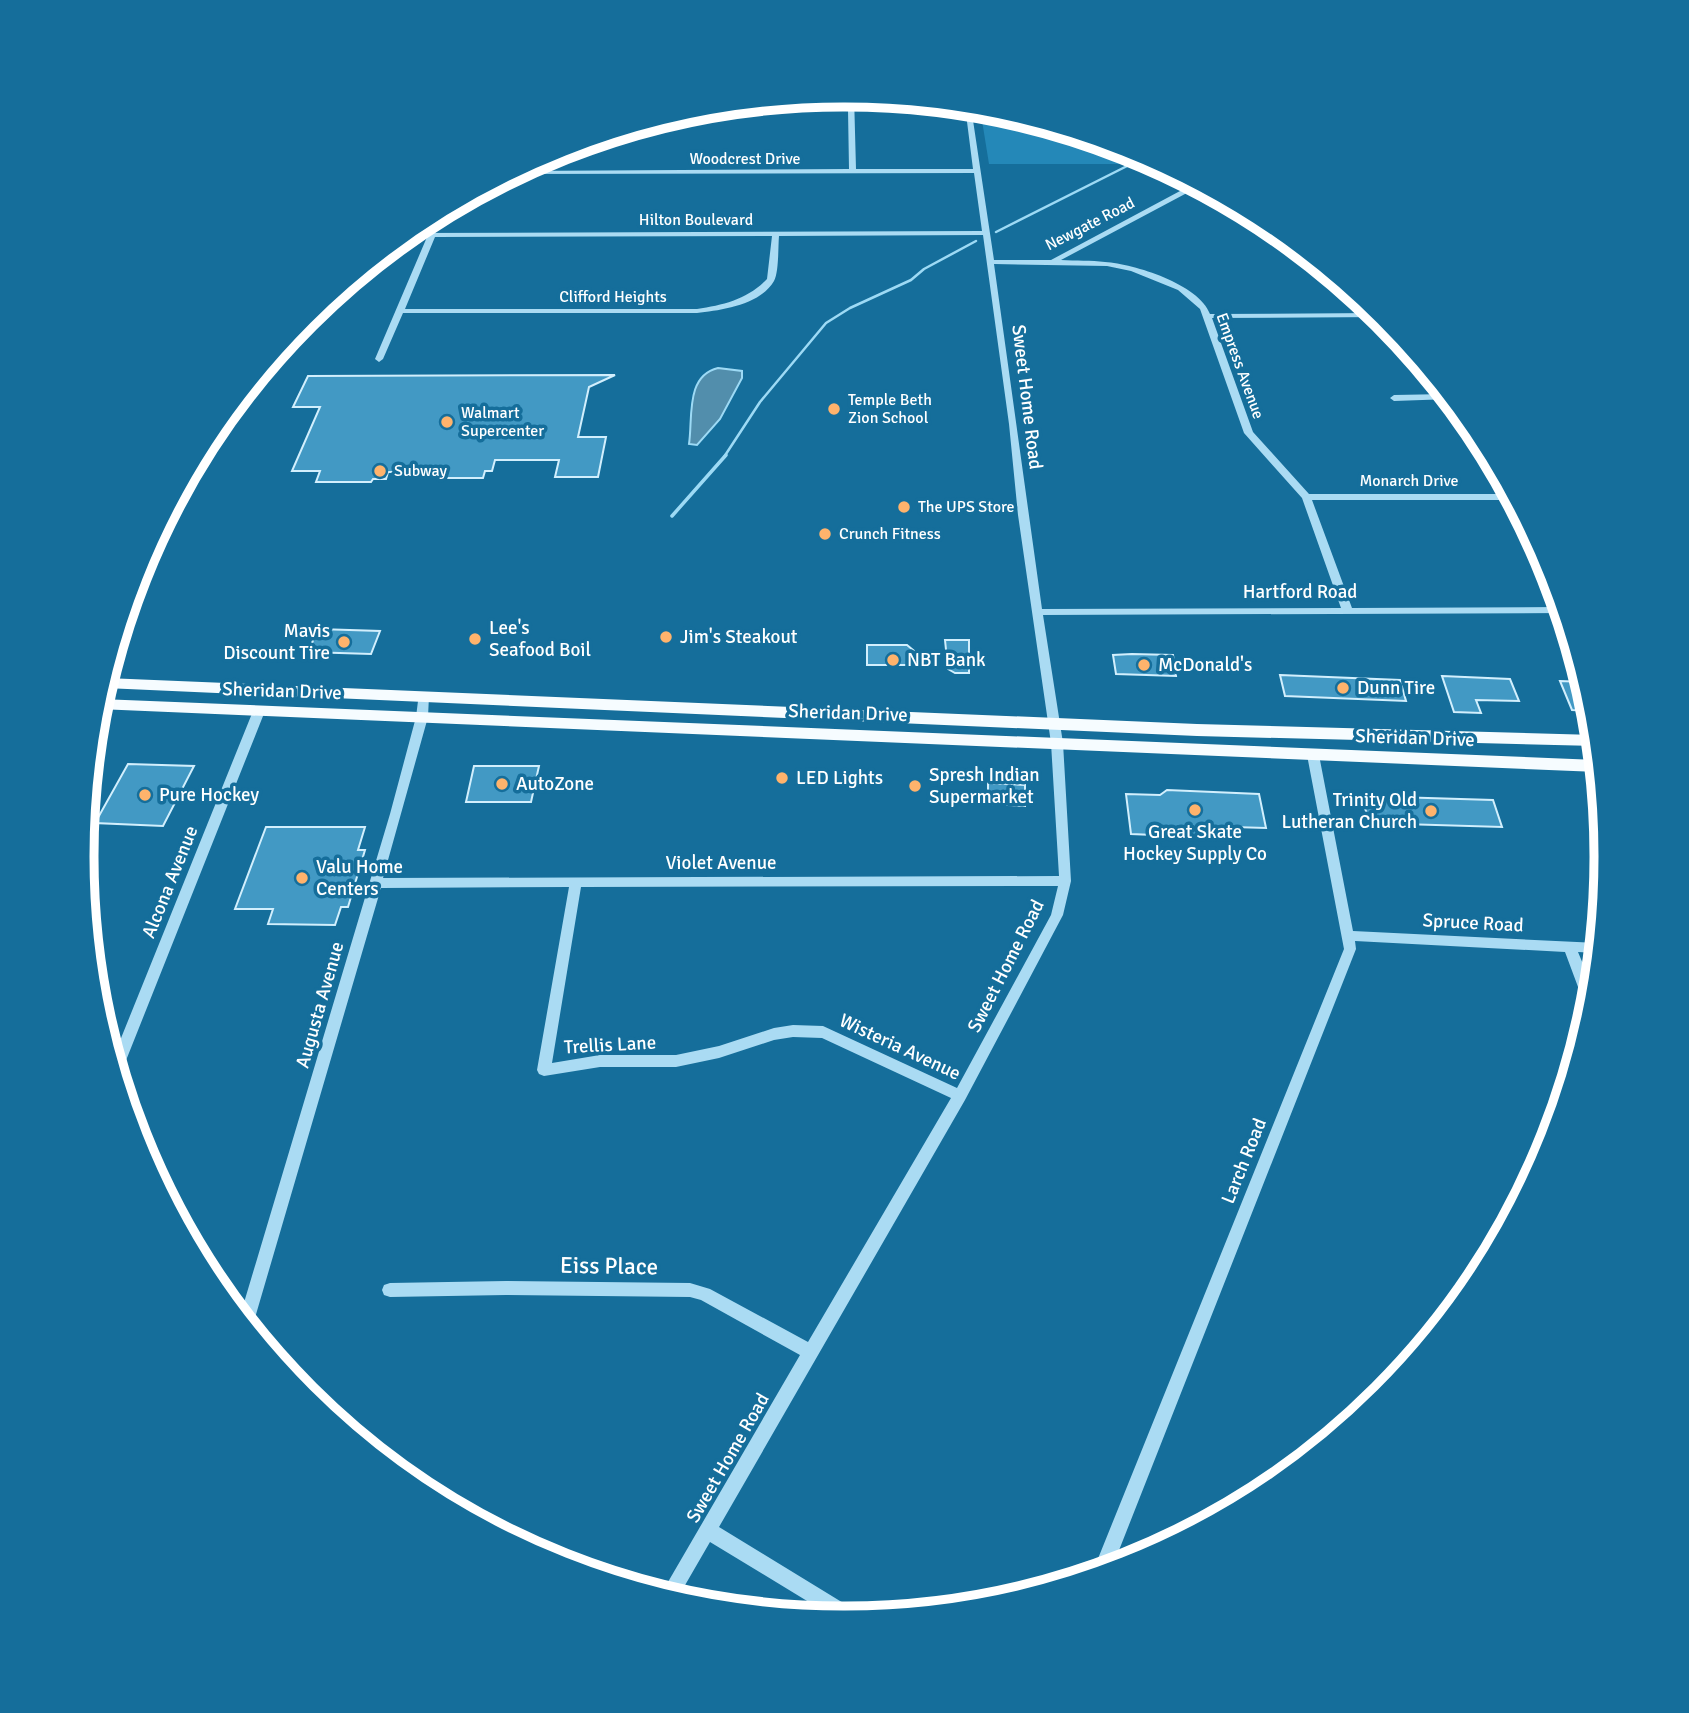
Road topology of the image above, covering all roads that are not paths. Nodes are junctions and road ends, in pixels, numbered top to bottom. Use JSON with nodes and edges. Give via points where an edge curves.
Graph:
{"nodes":[{"id":1,"x":852,"y":108,"type":"joint"},
{"id":2,"x":759,"y":112,"type":"edge"},
{"id":3,"x":969,"y":117,"type":"edge"},
{"id":4,"x":976,"y":171,"type":"junction"},
{"id":5,"x":853,"y":172,"type":"junction"},
{"id":6,"x":537,"y":173,"type":"edge"},
{"id":7,"x":1188,"y":190,"type":"edge"},
{"id":8,"x":776,"y":233,"type":"junction"},
{"id":9,"x":985,"y":233,"type":"junction"},
{"id":10,"x":425,"y":235,"type":"edge"},
{"id":11,"x":432,"y":235,"type":"junction"},
{"id":12,"x":990,"y":262,"type":"junction"},
{"id":13,"x":1052,"y":262,"type":"junction"},
{"id":14,"x":400,"y":311,"type":"junction"},
{"id":15,"x":1363,"y":315,"type":"edge"},
{"id":16,"x":1208,"y":316,"type":"junction"},
{"id":17,"x":379,"y":359,"type":"dead end"},
{"id":18,"x":1438,"y":397,"type":"edge"},
{"id":19,"x":1394,"y":398,"type":"dead end"},
{"id":20,"x":1306,"y":497,"type":"junction"},
{"id":21,"x":1502,"y":497,"type":"edge"},
{"id":22,"x":1347,"y":609,"type":"junction"},
{"id":23,"x":1553,"y":610,"type":"edge"},
{"id":24,"x":1037,"y":612,"type":"junction"},
{"id":25,"x":115,"y":683,"type":"edge"},
{"id":26,"x":423,"y":696,"type":"junction"},
{"id":27,"x":110,"y":705,"type":"edge"},
{"id":28,"x":259,"y":711,"type":"junction"},
{"id":29,"x":422,"y":717,"type":"junction"},
{"id":30,"x":1054,"y":723,"type":"junction"},
{"id":31,"x":1585,"y":741,"type":"edge"},
{"id":32,"x":1057,"y":743,"type":"junction"},
{"id":33,"x":1313,"y":755,"type":"junction"},
{"id":34,"x":1589,"y":766,"type":"edge"},
{"id":35,"x":576,"y":881,"type":"junction"},
{"id":36,"x":1066,"y":881,"type":"junction"},
{"id":37,"x":376,"y":883,"type":"junction"},
{"id":38,"x":1347,"y":936,"type":"junction"},
{"id":39,"x":1570,"y":947,"type":"junction"},
{"id":40,"x":1589,"y":948,"type":"edge"},
{"id":41,"x":1583,"y":984,"type":"edge"},
{"id":42,"x":823,"y":1032,"type":"joint"},
{"id":43,"x":121,"y":1055,"type":"edge"},
{"id":44,"x":960,"y":1096,"type":"junction"},
{"id":45,"x":390,"y":1290,"type":"dead end"},
{"id":46,"x":249,"y":1313,"type":"edge"},
{"id":47,"x":812,"y":1353,"type":"junction"},
{"id":48,"x":708,"y":1531,"type":"junction"},
{"id":49,"x":1106,"y":1559,"type":"edge"},
{"id":50,"x":675,"y":1587,"type":"edge"},
{"id":51,"x":832,"y":1606,"type":"edge"}],
"edges":[{"from":1,"to":2,"type":"street"},
{"from":1,"to":5,"type":"street"},
{"from":3,"to":4,"type":"street","name":"Sweet Home Road"},
{"from":4,"to":5,"type":"street","name":"Woodcrest Drive"},
{"from":4,"to":9,"type":"street","name":"Sweet Home Road"},
{"from":5,"to":6,"type":"street","name":"Woodcrest Drive"},
{"from":7,"to":13,"type":"street","name":"Newgate Road"},
{"from":8,"to":9,"type":"street","name":"Hilton Boulevard"},
{"from":8,"to":11,"type":"street","name":"Hilton Boulevard"},
{"from":8,"to":14,"type":"street","name":"Clifford Heights","via":[[771,279],[749,297],[723,307],[697,311]]},
{"from":9,"to":12,"type":"street","name":"Sweet Home Road"},
{"from":10,"to":11,"type":"street","name":"Hilton Boulevard"},
{"from":11,"to":14,"type":"street"},
{"from":12,"to":13,"type":"street","name":"Newgate Road"},
{"from":12,"to":24,"type":"street","name":"Sweet Home Road"},
{"from":13,"to":16,"type":"street","name":"Empress Avenue","via":[[1107,264],[1168,281],[1192,296]]},
{"from":14,"to":17,"type":"street"},
{"from":15,"to":16,"type":"street"},
{"from":16,"to":20,"type":"street","name":"Empress Avenue","via":[[1249,433]]},
{"from":18,"to":19,"type":"street"},
{"from":20,"to":21,"type":"street","name":"Monarch Drive"},
{"from":20,"to":22,"type":"street","name":"Empress Avenue"},
{"from":22,"to":23,"type":"street","name":"Hartford Road"},
{"from":22,"to":24,"type":"street","name":"Hartford Road"},
{"from":24,"to":30,"type":"street","name":"Sweet Home Road"},
{"from":25,"to":26,"type":"main road","name":"Sheridan Drive"},
{"from":26,"to":29,"type":"street","name":"Augusta Avenue"},
{"from":26,"to":30,"type":"main road","name":"Sheridan Drive"},
{"from":27,"to":28,"type":"main road","name":"Sheridan Drive"},
{"from":28,"to":29,"type":"main road","name":"Sheridan Drive"},
{"from":28,"to":43,"type":"street","name":"Alcona Avenue"},
{"from":29,"to":32,"type":"main road","name":"Sheridan Drive"},
{"from":29,"to":37,"type":"street","name":"Augusta Avenue"},
{"from":30,"to":31,"type":"main road","name":"Sheridan Drive"},
{"from":30,"to":32,"type":"street","name":"Sweet Home Road"},
{"from":32,"to":33,"type":"main road","name":"Sheridan Drive"},
{"from":32,"to":36,"type":"street","name":"Sweet Home Road"},
{"from":33,"to":34,"type":"main road","name":"Sheridan Drive"},
{"from":33,"to":38,"type":"street","name":"Larch Road"},
{"from":35,"to":36,"type":"street","name":"Violet Avenue"},
{"from":35,"to":37,"type":"street","name":"Violet Avenue"},
{"from":35,"to":42,"type":"street","name":"Trellis Lane","via":[[544,1070],[591,1062],[676,1061],[774,1034]]},
{"from":36,"to":44,"type":"street","name":"Sweet Home Road","via":[[1057,915]]},
{"from":37,"to":46,"type":"street","name":"Augusta Avenue"},
{"from":38,"to":39,"type":"street","name":"Spruce Road"},
{"from":38,"to":49,"type":"street","name":"Larch Road","via":[[1350,949]]},
{"from":39,"to":40,"type":"street","name":"Spruce Road"},
{"from":39,"to":41,"type":"street"},
{"from":42,"to":44,"type":"street","name":"Wisteria Avenue"},
{"from":44,"to":47,"type":"street","name":"Sweet Home Road"},
{"from":45,"to":47,"type":"street","name":"Eiss Place","via":[[690,1290]]},
{"from":47,"to":48,"type":"street","name":"Sweet Home Road"},
{"from":48,"to":50,"type":"street","name":"Sweet Home Road"},
{"from":48,"to":51,"type":"street"}]}
